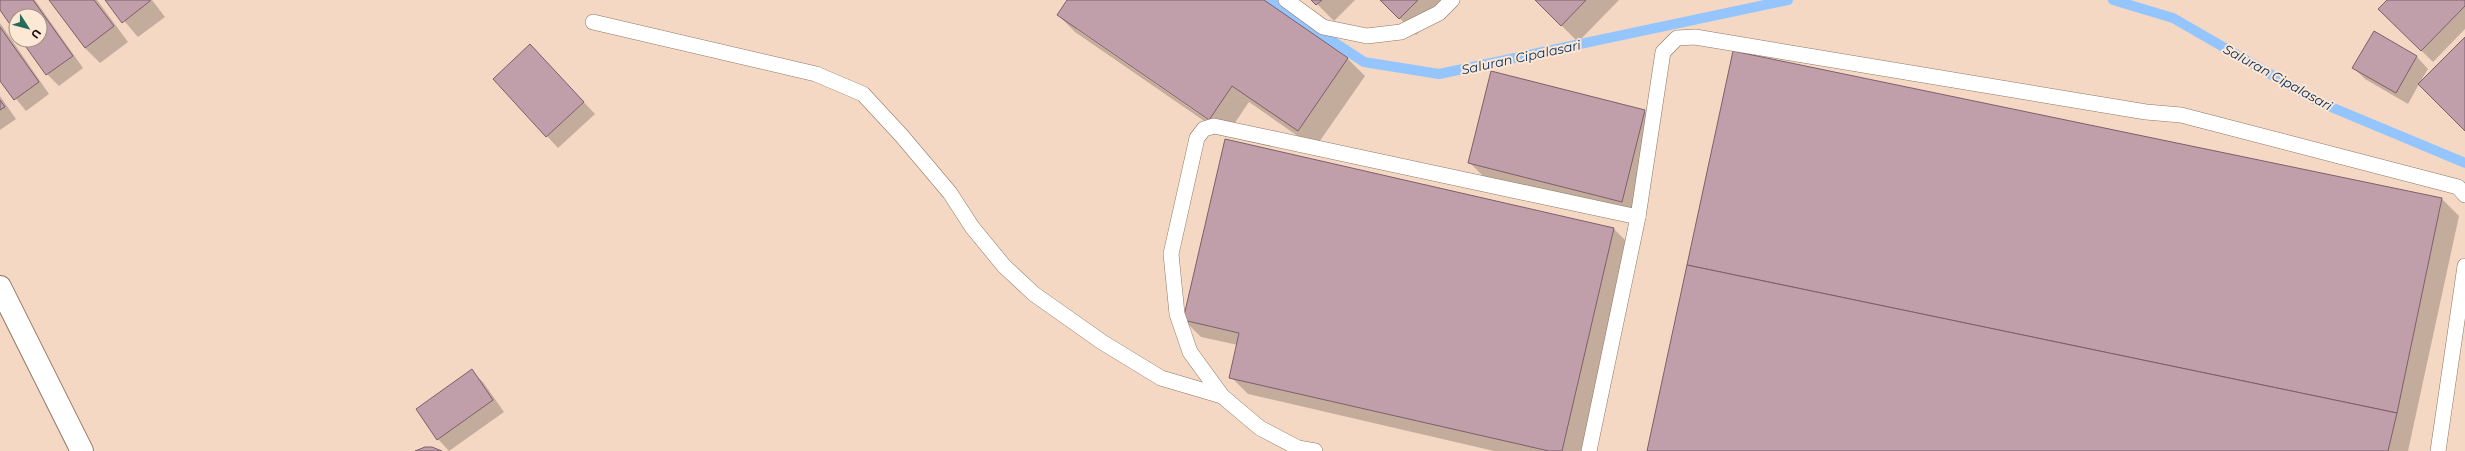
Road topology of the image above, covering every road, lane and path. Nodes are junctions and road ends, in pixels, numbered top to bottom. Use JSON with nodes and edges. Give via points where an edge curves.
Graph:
{"nodes":[{"id":1,"x":1286,"y":0,"type":"edge"},
{"id":2,"x":1452,"y":0,"type":"edge"},
{"id":3,"x":593,"y":22,"type":"dead end"},
{"id":4,"x":2465,"y":196,"type":"edge"},
{"id":5,"x":1638,"y":217,"type":"junction"},
{"id":6,"x":2465,"y":266,"type":"edge"},
{"id":7,"x":0,"y":287,"type":"edge"},
{"id":8,"x":1222,"y":396,"type":"junction"},
{"id":9,"x":82,"y":451,"type":"edge"},
{"id":10,"x":1315,"y":451,"type":"edge"},
{"id":11,"x":1589,"y":451,"type":"edge"},
{"id":12,"x":2438,"y":451,"type":"edge"}],
"edges":[{"from":1,"to":2,"type":"lane","via":[[1323,27],[1367,36],[1401,32],[1439,13]]},
{"from":3,"to":8,"type":"lane","via":[[816,74],[864,94],[950,193],[972,227],[1004,266],[1034,294],[1102,342],[1162,378]]},
{"from":4,"to":5,"type":"lane","via":[[2458,187],[2181,115],[2146,112],[1687,36],[1677,38],[1663,52]]},
{"from":5,"to":8,"type":"lane","via":[[1210,126],[1200,132],[1197,138],[1170,254],[1177,314],[1190,352]]},
{"from":5,"to":11,"type":"lane"},
{"from":6,"to":12,"type":"lane"},
{"from":7,"to":9,"type":"street"},
{"from":8,"to":10,"type":"lane","via":[[1260,428],[1298,448]]}]}
